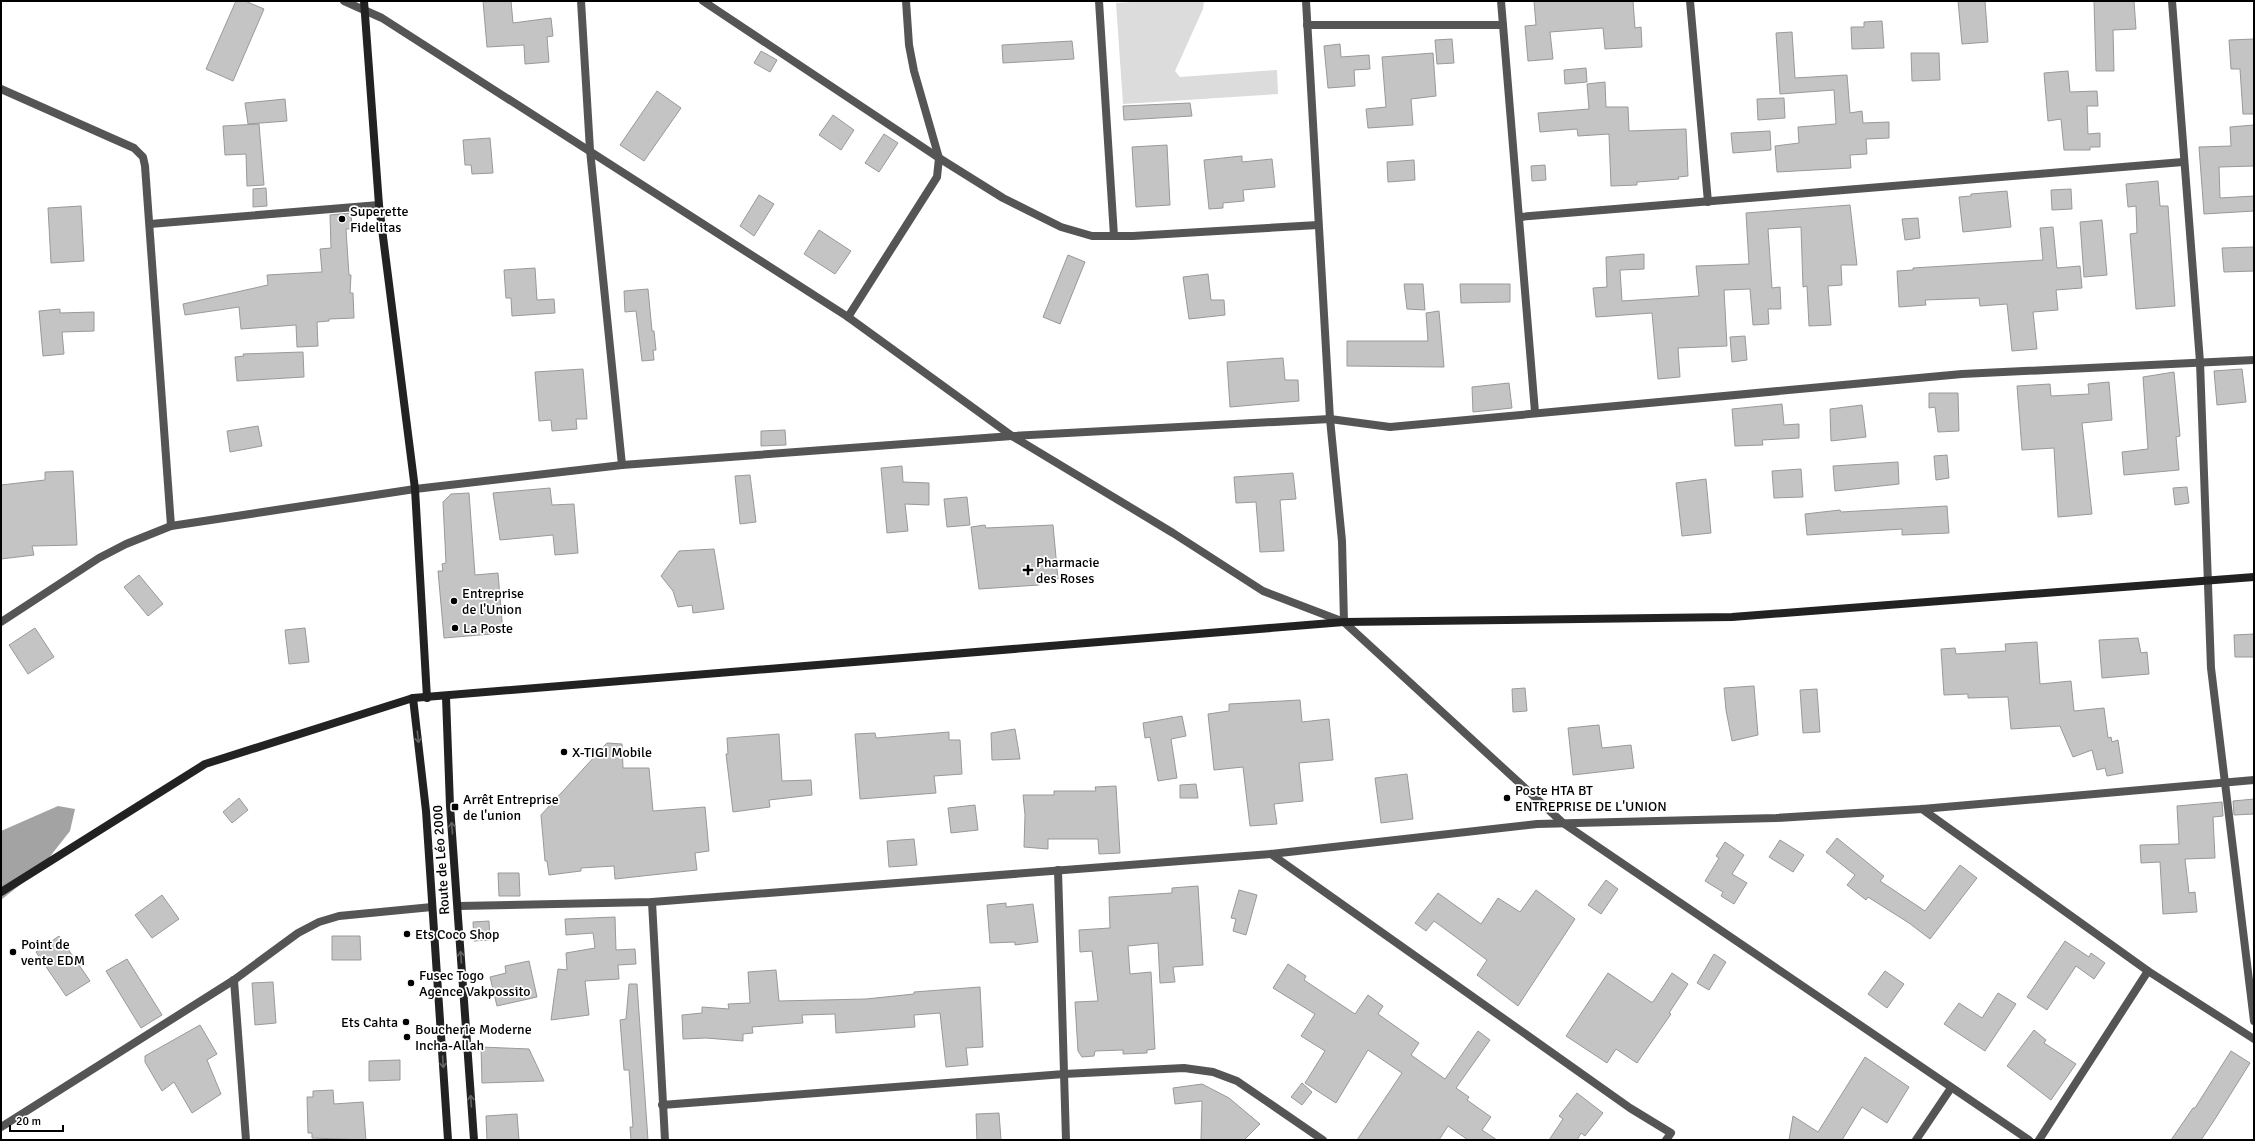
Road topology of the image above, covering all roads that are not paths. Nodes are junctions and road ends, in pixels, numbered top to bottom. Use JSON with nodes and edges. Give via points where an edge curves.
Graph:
{"nodes":[{"id":1,"x":344,"y":1,"type":"edge"},
{"id":2,"x":581,"y":1,"type":"edge"},
{"id":3,"x":703,"y":1,"type":"edge"},
{"id":4,"x":906,"y":1,"type":"edge"},
{"id":5,"x":1099,"y":1,"type":"edge"},
{"id":6,"x":1306,"y":1,"type":"edge"},
{"id":7,"x":1501,"y":1,"type":"edge"},
{"id":8,"x":1690,"y":1,"type":"edge"},
{"id":9,"x":2172,"y":1,"type":"edge"},
{"id":10,"x":364,"y":5,"type":"edge"},
{"id":11,"x":1502,"y":24,"type":"junction"},
{"id":12,"x":1307,"y":25,"type":"junction"},
{"id":13,"x":1,"y":89,"type":"edge"},
{"id":14,"x":590,"y":150,"type":"junction"},
{"id":15,"x":939,"y":158,"type":"junction"},
{"id":16,"x":2184,"y":162,"type":"junction"},
{"id":17,"x":1708,"y":202,"type":"junction"},
{"id":18,"x":379,"y":205,"type":"junction"},
{"id":19,"x":1520,"y":217,"type":"junction"},
{"id":20,"x":150,"y":224,"type":"junction"},
{"id":21,"x":1318,"y":225,"type":"junction"},
{"id":22,"x":1114,"y":236,"type":"junction"},
{"id":23,"x":848,"y":317,"type":"junction"},
{"id":24,"x":2254,"y":360,"type":"edge"},
{"id":25,"x":2200,"y":362,"type":"junction"},
{"id":26,"x":1535,"y":412,"type":"junction"},
{"id":27,"x":1330,"y":419,"type":"junction"},
{"id":28,"x":1012,"y":436,"type":"junction"},
{"id":29,"x":622,"y":466,"type":"junction"},
{"id":30,"x":415,"y":489,"type":"junction"},
{"id":31,"x":171,"y":526,"type":"junction"},
{"id":32,"x":2254,"y":577,"type":"edge"},
{"id":33,"x":2209,"y":580,"type":"junction"},
{"id":34,"x":1,"y":622,"type":"edge"},
{"id":35,"x":1344,"y":622,"type":"junction"},
{"id":36,"x":446,"y":697,"type":"junction"},
{"id":37,"x":413,"y":698,"type":"junction"},
{"id":38,"x":427,"y":698,"type":"junction"},
{"id":39,"x":2254,"y":780,"type":"edge"},
{"id":40,"x":2226,"y":782,"type":"junction"},
{"id":41,"x":1922,"y":810,"type":"junction"},
{"id":42,"x":1563,"y":823,"type":"junction"},
{"id":43,"x":1271,"y":854,"type":"junction"},
{"id":44,"x":1058,"y":870,"type":"junction"},
{"id":45,"x":1,"y":892,"type":"edge"},
{"id":46,"x":652,"y":902,"type":"junction"},
{"id":47,"x":458,"y":906,"type":"junction"},
{"id":48,"x":432,"y":907,"type":"junction"},
{"id":49,"x":2148,"y":971,"type":"junction"},
{"id":50,"x":234,"y":980,"type":"junction"},
{"id":51,"x":2254,"y":1021,"type":"edge"},
{"id":52,"x":2254,"y":1039,"type":"edge"},
{"id":53,"x":1064,"y":1074,"type":"junction"},
{"id":54,"x":1951,"y":1088,"type":"junction"},
{"id":55,"x":662,"y":1105,"type":"junction"},
{"id":56,"x":1,"y":1127,"type":"edge"},
{"id":57,"x":246,"y":1140,"type":"edge"},
{"id":58,"x":448,"y":1140,"type":"edge"},
{"id":59,"x":474,"y":1140,"type":"edge"},
{"id":60,"x":665,"y":1140,"type":"edge"},
{"id":61,"x":1066,"y":1140,"type":"edge"},
{"id":62,"x":1323,"y":1140,"type":"edge"},
{"id":63,"x":1666,"y":1140,"type":"edge"},
{"id":64,"x":1916,"y":1140,"type":"edge"},
{"id":65,"x":2029,"y":1140,"type":"edge"},
{"id":66,"x":2038,"y":1140,"type":"edge"}],
"edges":[{"from":1,"to":10,"type":"street"},
{"from":2,"to":14,"type":"street"},
{"from":3,"to":15,"type":"street"},
{"from":4,"to":15,"type":"street","via":[[909,45],[914,71]]},
{"from":5,"to":22,"type":"street"},
{"from":6,"to":12,"type":"street"},
{"from":7,"to":11,"type":"street"},
{"from":8,"to":17,"type":"street"},
{"from":9,"to":16,"type":"street"},
{"from":10,"to":14,"type":"street"},
{"from":10,"to":18,"type":"street"},
{"from":11,"to":12,"type":"street"},
{"from":11,"to":19,"type":"street"},
{"from":12,"to":21,"type":"street"},
{"from":13,"to":20,"type":"street","via":[[139,151],[145,166]]},
{"from":14,"to":23,"type":"street"},
{"from":14,"to":29,"type":"street"},
{"from":15,"to":22,"type":"street","via":[[1003,198],[1061,226],[1092,236]]},
{"from":15,"to":23,"type":"street","via":[[937,178]]},
{"from":16,"to":17,"type":"street"},
{"from":16,"to":25,"type":"street"},
{"from":17,"to":19,"type":"street"},
{"from":18,"to":20,"type":"street"},
{"from":18,"to":30,"type":"street"},
{"from":19,"to":26,"type":"street"},
{"from":20,"to":31,"type":"street"},
{"from":21,"to":22,"type":"street"},
{"from":21,"to":27,"type":"street"},
{"from":23,"to":28,"type":"street"},
{"from":24,"to":25,"type":"street"},
{"from":25,"to":26,"type":"street","via":[[1962,374]]},
{"from":25,"to":33,"type":"street"},
{"from":26,"to":27,"type":"street","via":[[1390,427]]},
{"from":27,"to":28,"type":"street"},
{"from":27,"to":35,"type":"street","via":[[1342,541]]},
{"from":28,"to":29,"type":"street"},
{"from":28,"to":35,"type":"street","via":[[1263,591]]},
{"from":29,"to":30,"type":"street"},
{"from":30,"to":31,"type":"street"},
{"from":30,"to":38,"type":"street"},
{"from":31,"to":34,"type":"street","via":[[99,558]]},
{"from":32,"to":33,"type":"street"},
{"from":33,"to":35,"type":"street","via":[[1732,617]]},
{"from":33,"to":40,"type":"street","via":[[2212,668]]},
{"from":35,"to":36,"type":"street"},
{"from":35,"to":42,"type":"street"},
{"from":36,"to":38,"type":"street"},
{"from":47,"to":36,"type":"street","name":"Route de Léo 2000","one_way":true,"via":[[450,806]]},
{"from":37,"to":38,"type":"street"},
{"from":37,"to":45,"type":"street","via":[[205,764]]},
{"from":37,"to":48,"type":"street","one_way":true,"via":[[423,776]]},
{"from":39,"to":40,"type":"street"},
{"from":40,"to":41,"type":"street"},
{"from":40,"to":51,"type":"street"},
{"from":41,"to":42,"type":"street","via":[[1776,818]]},
{"from":41,"to":49,"type":"street"},
{"from":42,"to":43,"type":"street"},
{"from":42,"to":54,"type":"street"},
{"from":43,"to":44,"type":"street"},
{"from":43,"to":63,"type":"street","via":[[1630,1108],[1671,1133]]},
{"from":44,"to":46,"type":"street"},
{"from":44,"to":53,"type":"street"},
{"from":46,"to":47,"type":"street"},
{"from":46,"to":55,"type":"street"},
{"from":59,"to":47,"type":"street","name":"Route de Léo 2000","one_way":true},
{"from":48,"to":50,"type":"street","via":[[340,916],[319,922],[298,933]]},
{"from":48,"to":58,"type":"street","one_way":true},
{"from":49,"to":52,"type":"street"},
{"from":49,"to":66,"type":"street"},
{"from":50,"to":56,"type":"street"},
{"from":50,"to":57,"type":"street"},
{"from":53,"to":55,"type":"street"},
{"from":53,"to":61,"type":"street"},
{"from":53,"to":62,"type":"street","via":[[1184,1068],[1213,1072],[1237,1081]]},
{"from":54,"to":64,"type":"street"},
{"from":54,"to":65,"type":"street"},
{"from":55,"to":60,"type":"street"}]}
